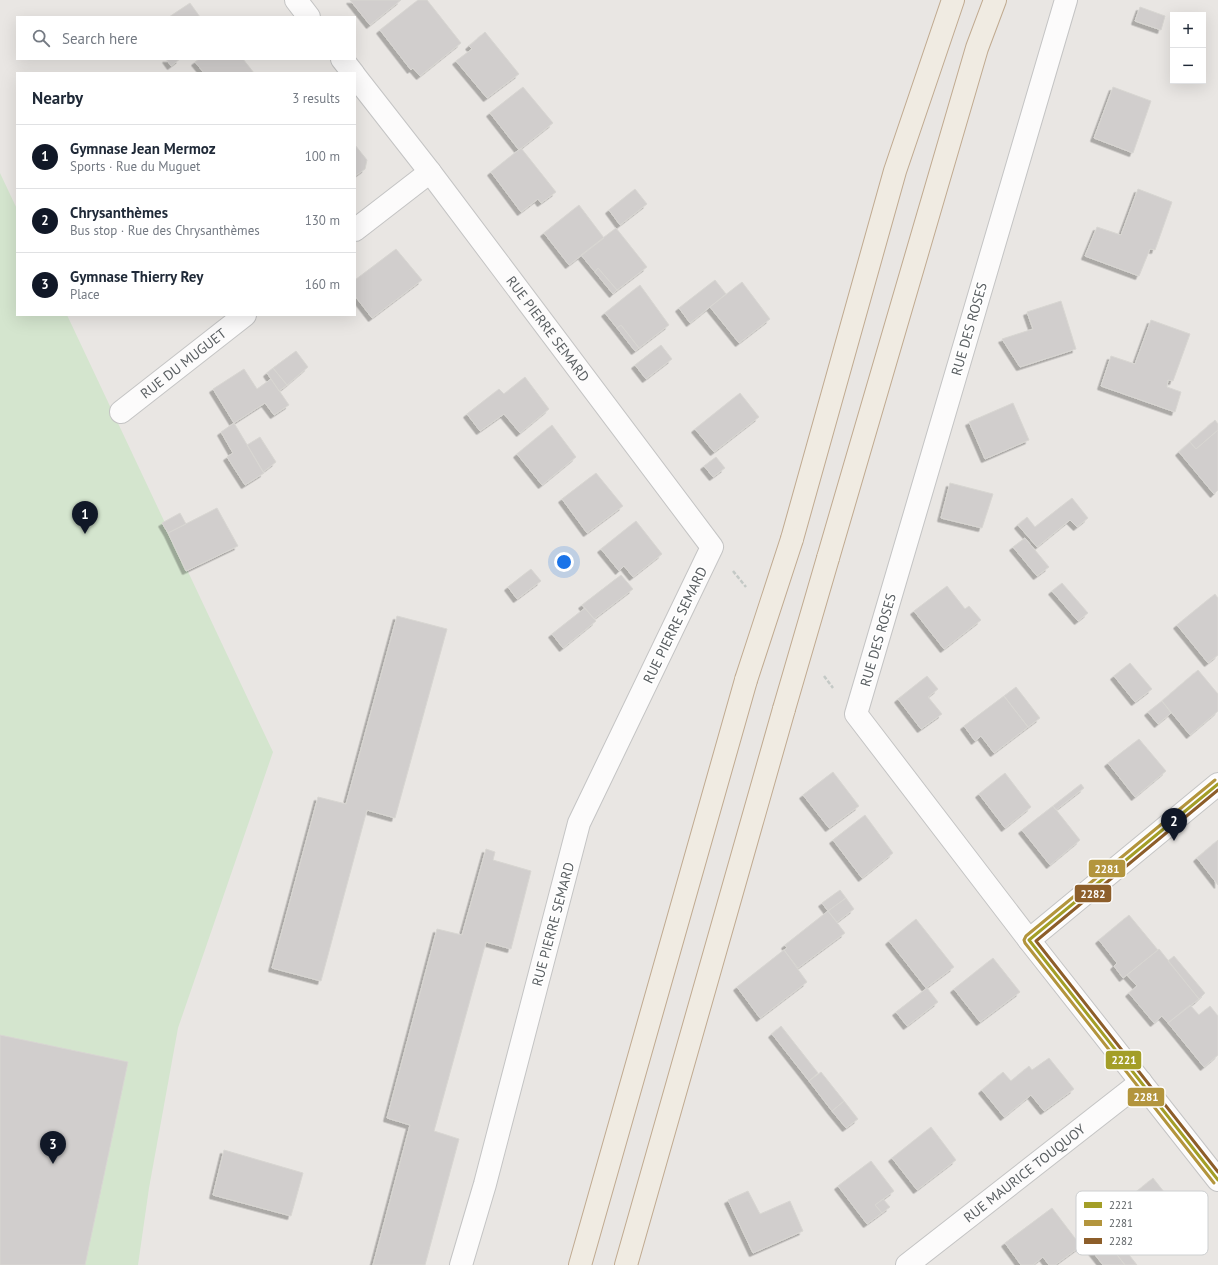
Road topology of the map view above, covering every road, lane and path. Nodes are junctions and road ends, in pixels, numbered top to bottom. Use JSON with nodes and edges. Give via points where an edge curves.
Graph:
{"nodes":[{"id":1,"x":296,"y":0,"type":"edge"},
{"id":2,"x":953,"y":0,"type":"edge"},
{"id":3,"x":994,"y":0,"type":"edge"},
{"id":4,"x":1066,"y":0,"type":"edge"},
{"id":5,"x":308,"y":16,"type":"edge"},
{"id":6,"x":343,"y":60,"type":"edge"},
{"id":7,"x":352,"y":72,"type":"edge"},
{"id":8,"x":356,"y":77,"type":"edge"},
{"id":9,"x":430,"y":172,"type":"junction"},
{"id":10,"x":356,"y":229,"type":"edge"},
{"id":11,"x":244,"y":316,"type":"edge"},
{"id":12,"x":121,"y":412,"type":"dead end"},
{"id":13,"x":1218,"y":784,"type":"edge"},
{"id":14,"x":1029,"y":940,"type":"junction"},
{"id":15,"x":1141,"y":1082,"type":"junction"},
{"id":16,"x":1218,"y":1180,"type":"edge"},
{"id":17,"x":461,"y":1265,"type":"edge"},
{"id":18,"x":580,"y":1265,"type":"edge"},
{"id":19,"x":626,"y":1265,"type":"edge"},
{"id":20,"x":907,"y":1265,"type":"edge"}],
"edges":[{"from":1,"to":5,"type":"street"},
{"from":2,"to":18,"type":"highway","bridge":true,"via":[[895,171],[792,539],[746,680]]},
{"from":3,"to":19,"type":"highway","bridge":true,"via":[[977,48],[828,558]]},
{"from":4,"to":14,"type":"street","name":"RUE DES ROSES","via":[[856,714]]},
{"from":6,"to":7,"type":"street"},
{"from":8,"to":9,"type":"street","name":"RUE PIERRE SEMARD"},
{"from":9,"to":10,"type":"street"},
{"from":9,"to":17,"type":"street","name":"RUE PIERRE SEMARD","via":[[712,547],[579,822],[485,1184]]},
{"from":11,"to":12,"type":"street","name":"RUE DU MUGUET"},
{"from":13,"to":14,"type":"street"},
{"from":14,"to":15,"type":"street","name":"RUE DES ROSES"},
{"from":15,"to":16,"type":"street","name":"RUE DES ROSES"},
{"from":15,"to":20,"type":"street","name":"RUE MAURICE TOUQUOY"}]}
